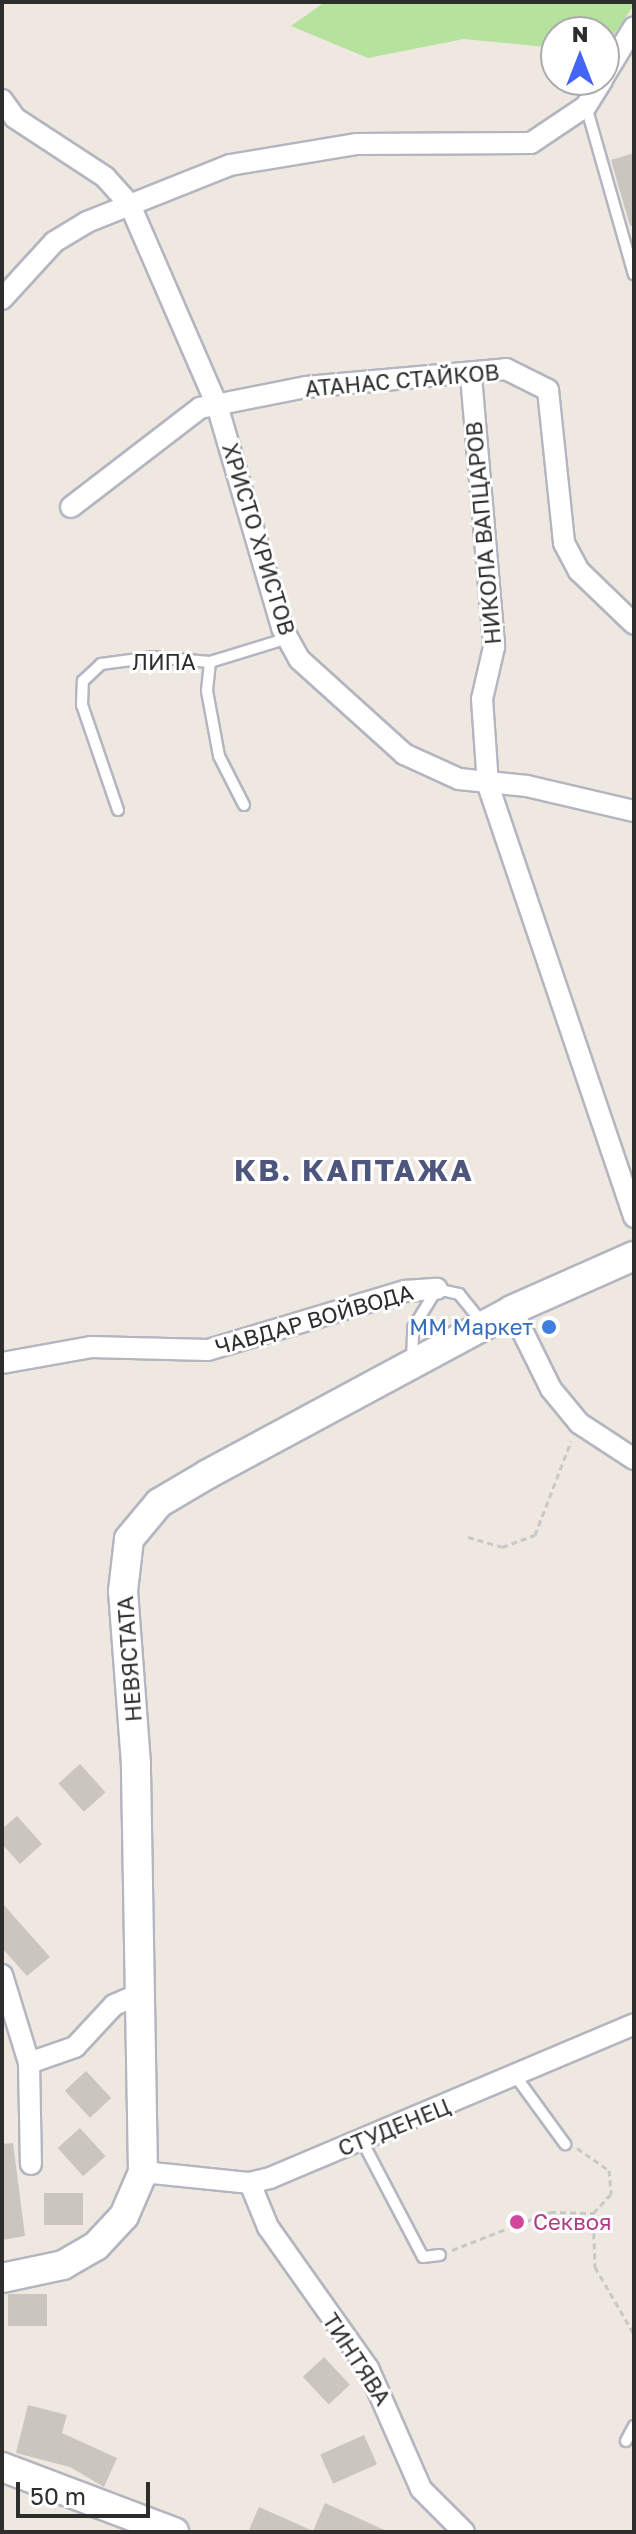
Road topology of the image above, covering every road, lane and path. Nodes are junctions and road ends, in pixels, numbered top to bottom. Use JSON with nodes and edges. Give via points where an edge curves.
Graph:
{"nodes":[{"id":1,"x":634,"y":27,"type":"edge"},
{"id":2,"x":620,"y":50,"type":"edge"},
{"id":3,"x":592,"y":96,"type":"edge"},
{"id":4,"x":2,"y":100,"type":"edge"},
{"id":5,"x":586,"y":106,"type":"junction"},
{"id":6,"x":130,"y":205,"type":"junction"},
{"id":7,"x":634,"y":274,"type":"edge"},
{"id":8,"x":2,"y":299,"type":"edge"},
{"id":9,"x":471,"y":376,"type":"junction"},
{"id":10,"x":217,"y":405,"type":"junction"},
{"id":11,"x":71,"y":507,"type":"dead end"},
{"id":12,"x":634,"y":624,"type":"edge"},
{"id":13,"x":288,"y":638,"type":"junction"},
{"id":14,"x":210,"y":662,"type":"junction"},
{"id":15,"x":488,"y":785,"type":"junction"},
{"id":16,"x":244,"y":805,"type":"dead end"},
{"id":17,"x":118,"y":810,"type":"dead end"},
{"id":18,"x":634,"y":811,"type":"edge"},
{"id":19,"x":634,"y":1217,"type":"edge"},
{"id":20,"x":634,"y":1256,"type":"edge"},
{"id":21,"x":437,"y":1289,"type":"junction"},
{"id":22,"x":512,"y":1310,"type":"junction"},
{"id":23,"x":484,"y":1325,"type":"junction"},
{"id":24,"x":2,"y":1363,"type":"edge"},
{"id":25,"x":412,"y":1364,"type":"junction"},
{"id":26,"x":579,"y":1423,"type":"junction"},
{"id":27,"x":634,"y":1459,"type":"edge"},
{"id":28,"x":468,"y":1537,"type":"dead end"},
{"id":29,"x":2,"y":1975,"type":"edge"},
{"id":30,"x":142,"y":1993,"type":"junction"},
{"id":31,"x":634,"y":2024,"type":"edge"},
{"id":32,"x":10,"y":2025,"type":"edge"},
{"id":33,"x":29,"y":2063,"type":"junction"},
{"id":34,"x":513,"y":2072,"type":"junction"},
{"id":35,"x":361,"y":2139,"type":"junction"},
{"id":36,"x":565,"y":2144,"type":"joint"},
{"id":37,"x":31,"y":2164,"type":"dead end"},
{"id":38,"x":143,"y":2172,"type":"junction"},
{"id":39,"x":250,"y":2183,"type":"junction"},
{"id":40,"x":593,"y":2213,"type":"junction"},
{"id":41,"x":440,"y":2255,"type":"joint"},
{"id":42,"x":2,"y":2278,"type":"edge"},
{"id":43,"x":634,"y":2334,"type":"edge"},
{"id":44,"x":634,"y":2426,"type":"edge"},
{"id":45,"x":626,"y":2441,"type":"dead end"},
{"id":46,"x":2,"y":2467,"type":"edge"},
{"id":47,"x":174,"y":2532,"type":"edge"},
{"id":48,"x":464,"y":2532,"type":"edge"}],
"edges":[{"from":1,"to":2,"type":"street"},
{"from":3,"to":5,"type":"street"},
{"from":4,"to":6,"type":"street","name":"ХРИСТО ХРИСТОВ","via":[[15,118],[105,177]]},
{"from":5,"to":6,"type":"street","via":[[531,143],[287,151]]},
{"from":5,"to":7,"type":"lane"},
{"from":6,"to":8,"type":"street","via":[[54,242]]},
{"from":6,"to":10,"type":"street","name":"ХРИСТО ХРИСТОВ"},
{"from":9,"to":10,"type":"street","name":"АТАНАС СТАЙКОВ","via":[[306,387]]},
{"from":9,"to":12,"type":"street","name":"АТАНАС СТАЙКОВ","via":[[506,369],[548,390],[564,543],[579,571]]},
{"from":9,"to":15,"type":"street","name":"НИКОЛА ВАПЦАРОВ","via":[[494,647],[482,699]]},
{"from":10,"to":11,"type":"street","name":"АТАНАС СТАЙКОВ","via":[[190,414]]},
{"from":10,"to":13,"type":"street","name":"ХРИСТО ХРИСТОВ"},
{"from":13,"to":14,"type":"lane","name":"ЛИПА"},
{"from":13,"to":15,"type":"street","name":"ХРИСТО ХРИСТОВ","via":[[299,659],[404,754]]},
{"from":14,"to":16,"type":"lane","via":[[207,691],[219,756]]},
{"from":14,"to":17,"type":"lane","name":"ЛИПА","via":[[154,657],[101,664],[83,681],[82,705]]},
{"from":15,"to":18,"type":"street","name":"ХРИСТО ХРИСТОВ","via":[[527,786]]},
{"from":15,"to":19,"type":"street"},
{"from":20,"to":22,"type":"street","name":"НЕВЯСТАТА"},
{"from":21,"to":23,"type":"lane","via":[[459,1294]]},
{"from":21,"to":24,"type":"street","name":"ЧАВДАР ВОЙВОДА","via":[[405,1291],[208,1350],[91,1347]]},
{"from":21,"to":25,"type":"lane","via":[[413,1328]]},
{"from":22,"to":23,"type":"street","name":"НЕВЯСТАТА"},
{"from":22,"to":26,"type":"street","via":[[551,1389]]},
{"from":23,"to":25,"type":"street","name":"НЕВЯСТАТА"},
{"from":25,"to":30,"type":"street","name":"НЕВЯСТАТА","via":[[159,1503],[129,1539],[123,1591]]},
{"from":26,"to":27,"type":"street"},
{"from":26,"to":28,"type":"path","via":[[535,1535],[502,1547]]},
{"from":29,"to":32,"type":"street"},
{"from":30,"to":33,"type":"street","via":[[114,2005],[75,2047]]},
{"from":30,"to":38,"type":"street","name":"НЕВЯСТАТА"},
{"from":31,"to":34,"type":"street","name":"СТУДЕНЕЦ"},
{"from":32,"to":33,"type":"street"},
{"from":33,"to":37,"type":"street"},
{"from":34,"to":35,"type":"street","name":"СТУДЕНЕЦ"},
{"from":34,"to":36,"type":"lane"},
{"from":35,"to":39,"type":"street","name":"СТУДЕНЕЦ"},
{"from":35,"to":41,"type":"lane","via":[[423,2257]]},
{"from":36,"to":40,"type":"path","via":[[609,2170],[611,2194]]},
{"from":38,"to":39,"type":"street","name":"СТУДЕНЕЦ"},
{"from":38,"to":42,"type":"street","name":"НЕВЯСТАТА","via":[[124,2216],[96,2246],[63,2265]]},
{"from":39,"to":48,"type":"street","name":"ТИНТЯВА","via":[[268,2227],[375,2381],[421,2489]]},
{"from":40,"to":41,"type":"path","via":[[550,2212]]},
{"from":40,"to":43,"type":"path","via":[[595,2267]]},
{"from":44,"to":45,"type":"lane"},
{"from":46,"to":47,"type":"street"}]}
